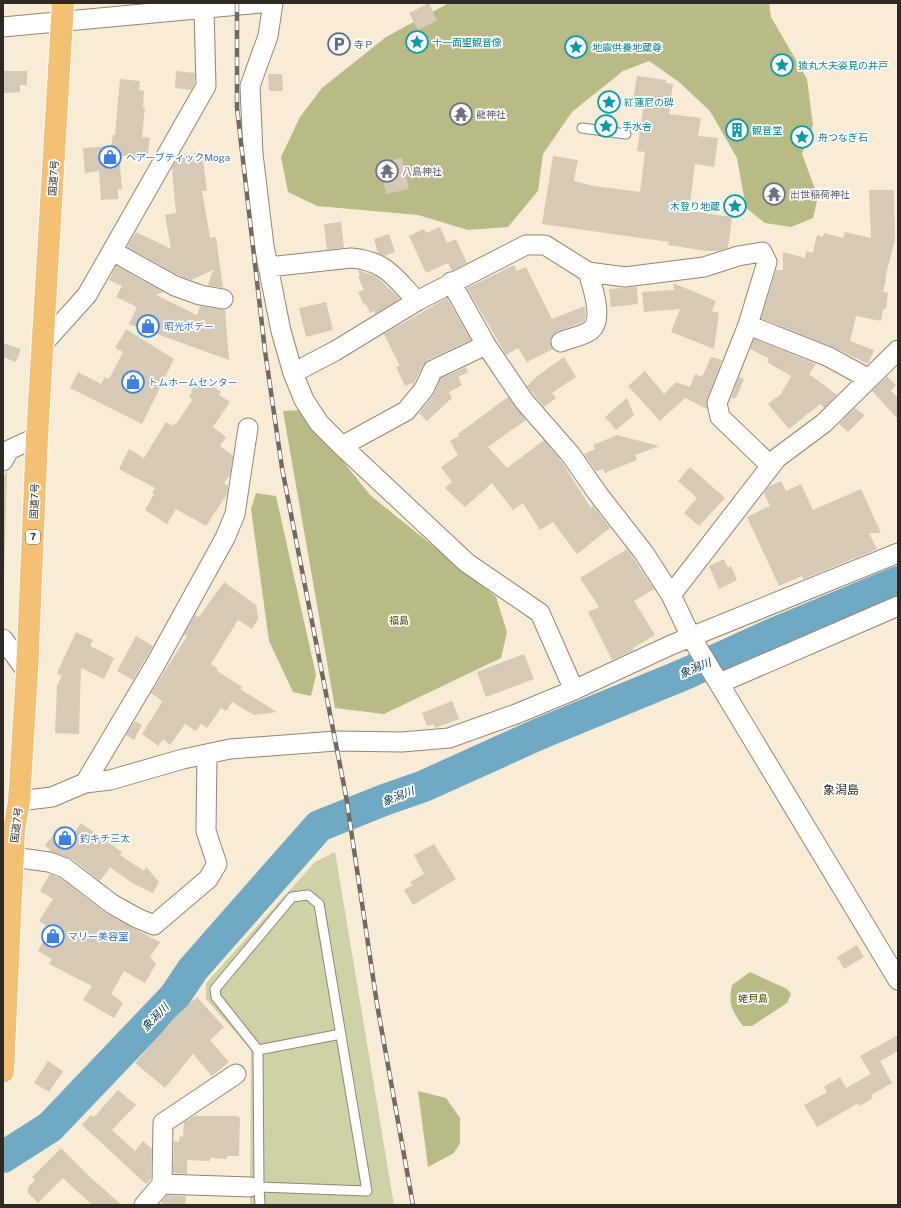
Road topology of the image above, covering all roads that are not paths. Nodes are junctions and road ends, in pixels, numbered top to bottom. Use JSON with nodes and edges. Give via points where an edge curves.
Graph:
{"nodes":[{"id":1,"x":260,"y":3,"type":"edge"},
{"id":2,"x":273,"y":3,"type":"edge"},
{"id":3,"x":204,"y":8,"type":"junction"},
{"id":4,"x":63,"y":12,"type":"edge"},
{"id":5,"x":3,"y":27,"type":"edge"},
{"id":6,"x":582,"y":128,"type":"dead end"},
{"id":7,"x":626,"y":134,"type":"dead end"},
{"id":8,"x":112,"y":251,"type":"junction"},
{"id":9,"x":268,"y":267,"type":"junction"},
{"id":10,"x":588,"y":272,"type":"junction"},
{"id":11,"x":451,"y":282,"type":"junction"},
{"id":12,"x":223,"y":299,"type":"dead end"},
{"id":13,"x":417,"y":300,"type":"junction"},
{"id":14,"x":748,"y":325,"type":"junction"},
{"id":15,"x":561,"y":342,"type":"dead end"},
{"id":16,"x":486,"y":344,"type":"junction"},
{"id":17,"x":42,"y":345,"type":"junction"},
{"id":18,"x":898,"y":350,"type":"edge"},
{"id":19,"x":293,"y":373,"type":"junction"},
{"id":20,"x":869,"y":379,"type":"junction"},
{"id":21,"x":248,"y":428,"type":"dead end"},
{"id":22,"x":37,"y":437,"type":"junction"},
{"id":23,"x":342,"y":446,"type":"junction"},
{"id":24,"x":3,"y":462,"type":"edge"},
{"id":25,"x":771,"y":466,"type":"junction"},
{"id":26,"x":898,"y":553,"type":"edge"},
{"id":27,"x":671,"y":595,"type":"junction"},
{"id":28,"x":898,"y":606,"type":"edge"},
{"id":29,"x":692,"y":637,"type":"junction"},
{"id":30,"x":3,"y":639,"type":"edge"},
{"id":31,"x":27,"y":672,"type":"junction"},
{"id":32,"x":720,"y":683,"type":"junction"},
{"id":33,"x":574,"y":690,"type":"junction"},
{"id":34,"x":207,"y":754,"type":"junction"},
{"id":35,"x":85,"y":783,"type":"junction"},
{"id":36,"x":19,"y":801,"type":"junction"},
{"id":37,"x":10,"y":844,"type":"edge"},
{"id":38,"x":898,"y":980,"type":"edge"},
{"id":39,"x":341,"y":1034,"type":"junction"},
{"id":40,"x":258,"y":1050,"type":"junction"},
{"id":41,"x":3,"y":1072,"type":"edge"},
{"id":42,"x":236,"y":1074,"type":"dead end"},
{"id":43,"x":162,"y":1184,"type":"junction"},
{"id":44,"x":254,"y":1187,"type":"junction"},
{"id":45,"x":144,"y":1205,"type":"edge"},
{"id":46,"x":260,"y":1205,"type":"edge"}],
"edges":[{"from":1,"to":3,"type":"street"},
{"from":2,"to":9,"type":"street","via":[[268,36],[250,86],[253,154]]},
{"from":3,"to":4,"type":"street"},
{"from":3,"to":8,"type":"street","via":[[206,86]]},
{"from":4,"to":5,"type":"street"},
{"from":4,"to":17,"type":"highway","name":"国道7号","number":"7"},
{"from":6,"to":7,"type":"lane"},
{"from":8,"to":12,"type":"street","via":[[175,286],[200,295]]},
{"from":8,"to":17,"type":"street","via":[[87,295]]},
{"from":9,"to":13,"type":"street","via":[[351,258],[365,259],[378,263]]},
{"from":9,"to":19,"type":"street","via":[[281,331]]},
{"from":10,"to":11,"type":"street","via":[[545,245],[526,245]]},
{"from":10,"to":14,"type":"street","via":[[625,277],[704,267],[738,256],[762,252],[767,262]]},
{"from":10,"to":15,"type":"street","via":[[597,311],[595,324],[591,330]]},
{"from":11,"to":13,"type":"street"},
{"from":11,"to":16,"type":"street"},
{"from":13,"to":19,"type":"street"},
{"from":14,"to":20,"type":"street","via":[[829,357]]},
{"from":14,"to":25,"type":"street","via":[[717,403],[720,417]]},
{"from":16,"to":23,"type":"street","via":[[433,370],[424,389],[406,411]]},
{"from":16,"to":27,"type":"street","via":[[524,401],[571,455],[644,553]]},
{"from":17,"to":22,"type":"highway","name":"国道7号","number":"7"},
{"from":18,"to":20,"type":"street"},
{"from":19,"to":23,"type":"street","via":[[304,400],[318,423]]},
{"from":20,"to":25,"type":"street","via":[[824,423],[777,458]]},
{"from":21,"to":35,"type":"street","via":[[235,514],[225,538],[155,665]]},
{"from":22,"to":24,"type":"street","via":[[9,450]]},
{"from":22,"to":31,"type":"highway","name":"国道7号","number":"7"},
{"from":23,"to":33,"type":"street","via":[[467,563],[540,613]]},
{"from":25,"to":27,"type":"street"},
{"from":26,"to":29,"type":"street"},
{"from":27,"to":29,"type":"street"},
{"from":28,"to":32,"type":"street"},
{"from":29,"to":32,"type":"street"},
{"from":29,"to":33,"type":"street"},
{"from":30,"to":31,"type":"street"},
{"from":31,"to":36,"type":"highway","name":"国道7号","number":"7"},
{"from":32,"to":38,"type":"street"},
{"from":33,"to":34,"type":"street","via":[[449,738],[402,742],[336,741],[230,749]]},
{"from":34,"to":35,"type":"street","via":[[110,780]]},
{"from":34,"to":37,"type":"street","via":[[206,830],[217,864],[208,878],[154,925],[112,904],[65,868]]},
{"from":35,"to":36,"type":"street","via":[[52,797]]},
{"from":36,"to":37,"type":"highway","name":"国道7号","number":"7"},
{"from":37,"to":41,"type":"highway","name":"国道7号","number":"7"},
{"from":39,"to":40,"type":"lane"},
{"from":39,"to":40,"type":"lane","via":[[319,904],[308,895],[292,897],[215,989],[216,997]]},
{"from":39,"to":44,"type":"lane","via":[[367,1191]]},
{"from":40,"to":44,"type":"lane"},
{"from":42,"to":43,"type":"street","via":[[163,1123]]},
{"from":43,"to":44,"type":"street"},
{"from":43,"to":45,"type":"street"},
{"from":44,"to":46,"type":"lane"}]}
